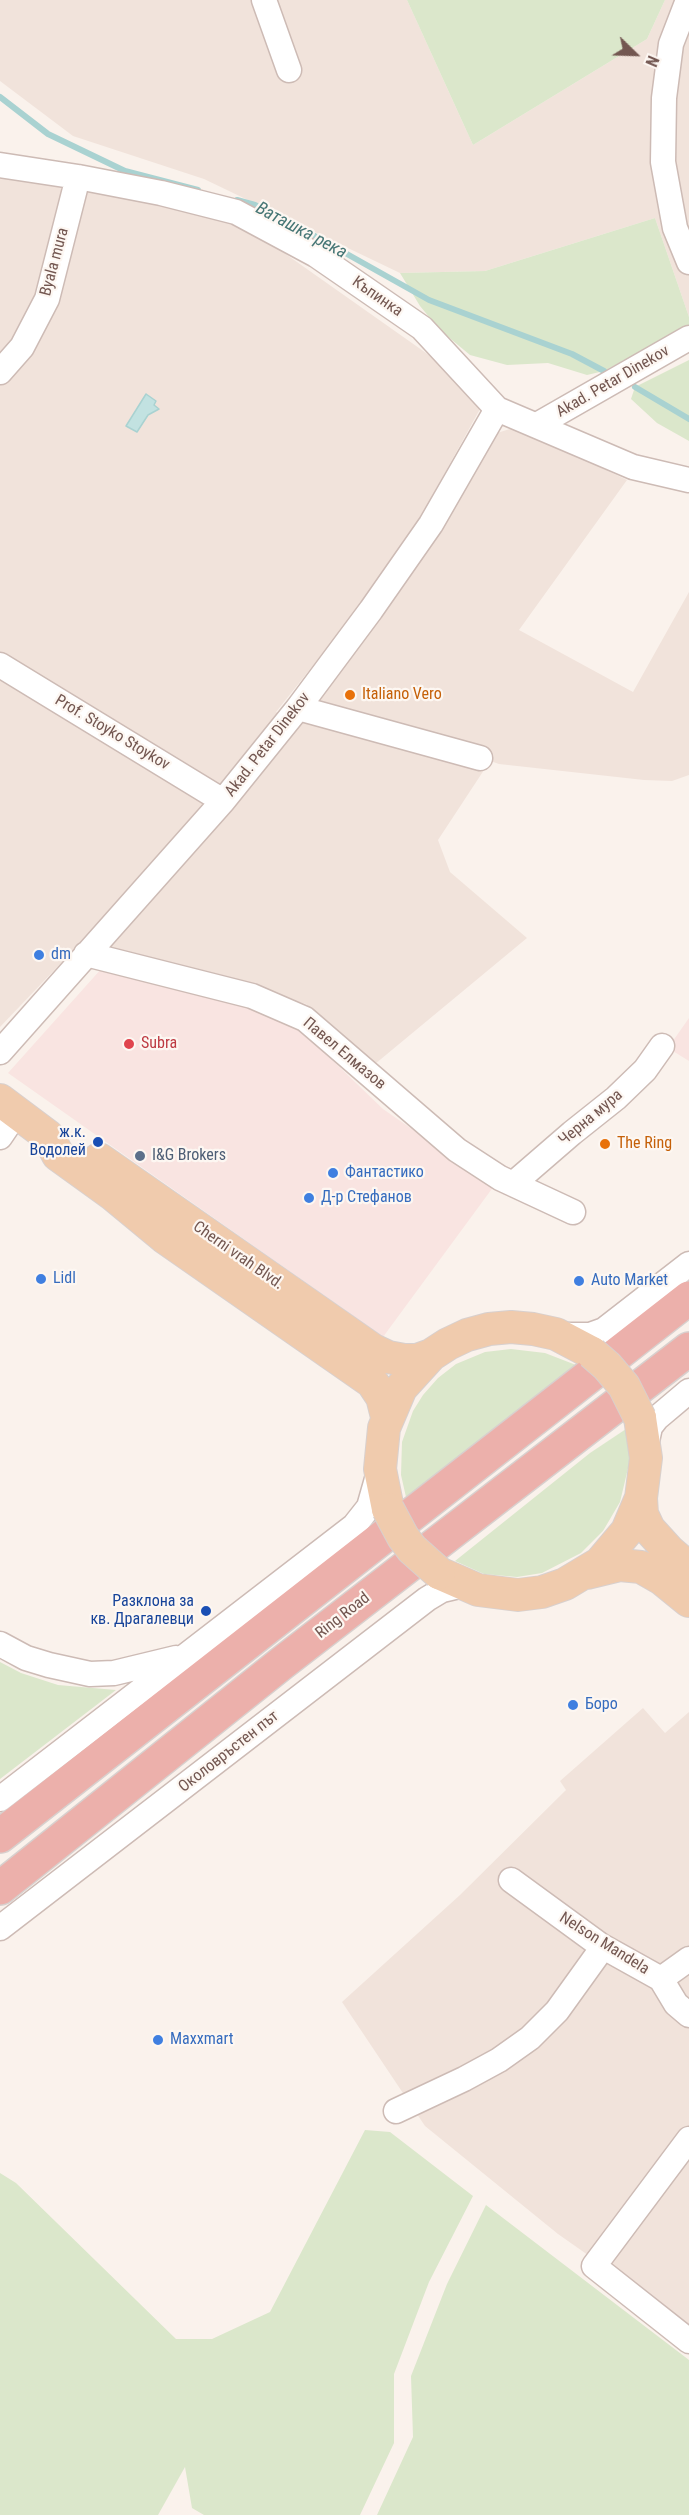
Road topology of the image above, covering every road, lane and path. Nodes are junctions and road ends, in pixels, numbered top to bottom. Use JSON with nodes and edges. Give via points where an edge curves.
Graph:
{"nodes":[{"id":1,"x":264,"y":0,"type":"edge"},
{"id":2,"x":688,"y":0,"type":"edge"},
{"id":3,"x":289,"y":70,"type":"dead end"},
{"id":4,"x":0,"y":165,"type":"edge"},
{"id":5,"x":78,"y":177,"type":"junction"},
{"id":6,"x":689,"y":262,"type":"edge"},
{"id":7,"x":689,"y":338,"type":"edge"},
{"id":8,"x":0,"y":372,"type":"edge"},
{"id":9,"x":497,"y":409,"type":"junction"},
{"id":10,"x":537,"y":425,"type":"junction"},
{"id":11,"x":689,"y":480,"type":"edge"},
{"id":12,"x":0,"y":665,"type":"edge"},
{"id":13,"x":298,"y":708,"type":"junction"},
{"id":14,"x":480,"y":758,"type":"dead end"},
{"id":15,"x":223,"y":801,"type":"junction"},
{"id":16,"x":86,"y":954,"type":"junction"},
{"id":17,"x":662,"y":1046,"type":"dead end"},
{"id":18,"x":0,"y":1052,"type":"edge"},
{"id":19,"x":6,"y":1117,"type":"edge"},
{"id":20,"x":48,"y":1136,"type":"junction"},
{"id":21,"x":513,"y":1184,"type":"junction"},
{"id":22,"x":573,"y":1212,"type":"dead end"},
{"id":23,"x":689,"y":1264,"type":"edge"},
{"id":24,"x":689,"y":1298,"type":"edge"},
{"id":25,"x":556,"y":1334,"type":"junction"},
{"id":26,"x":689,"y":1349,"type":"edge"},
{"id":27,"x":431,"y":1355,"type":"junction"},
{"id":28,"x":689,"y":1391,"type":"edge"},
{"id":29,"x":387,"y":1418,"type":"junction"},
{"id":30,"x":643,"y":1432,"type":"junction"},
{"id":31,"x":380,"y":1469,"type":"junction"},
{"id":32,"x":641,"y":1498,"type":"junction"},
{"id":33,"x":689,"y":1568,"type":"edge"},
{"id":34,"x":586,"y":1573,"type":"junction"},
{"id":35,"x":451,"y":1579,"type":"junction"},
{"id":36,"x":689,"y":1601,"type":"edge"},
{"id":37,"x":0,"y":1644,"type":"edge"},
{"id":38,"x":187,"y":1656,"type":"junction"},
{"id":39,"x":0,"y":1799,"type":"edge"},
{"id":40,"x":0,"y":1836,"type":"edge"},
{"id":41,"x":511,"y":1880,"type":"dead end"},
{"id":42,"x":0,"y":1888,"type":"edge"},
{"id":43,"x":0,"y":1929,"type":"edge"},
{"id":44,"x":603,"y":1947,"type":"junction"},
{"id":45,"x":689,"y":1959,"type":"edge"},
{"id":46,"x":661,"y":1979,"type":"junction"},
{"id":47,"x":689,"y":2015,"type":"edge"},
{"id":48,"x":396,"y":2111,"type":"dead end"},
{"id":49,"x":689,"y":2139,"type":"edge"},
{"id":50,"x":689,"y":2341,"type":"edge"}],
"edges":[{"from":1,"to":3,"type":"street"},
{"from":2,"to":6,"type":"street","via":[[671,44],[664,98],[663,162],[675,228]]},
{"from":4,"to":5,"type":"street","name":"Къпинка"},
{"from":5,"to":8,"type":"street","name":"Byala mura","via":[[47,299],[22,347]]},
{"from":5,"to":9,"type":"street","name":"Къпинка","via":[[236,212],[316,255],[422,328]]},
{"from":7,"to":10,"type":"street","name":"Akad. Petar Dinekov"},
{"from":9,"to":10,"type":"street","name":"Къпинка"},
{"from":9,"to":13,"type":"street","name":"Akad. Petar Dinekov","via":[[431,524]]},
{"from":10,"to":11,"type":"street","name":"Къпинка","via":[[633,467]]},
{"from":12,"to":15,"type":"street","name":"Prof. Stoyko Stoykov"},
{"from":13,"to":14,"type":"street"},
{"from":13,"to":15,"type":"street","name":"Akad. Petar Dinekov"},
{"from":15,"to":16,"type":"street","name":"Akad. Petar Dinekov"},
{"from":16,"to":18,"type":"street","name":"Akad. Petar Dinekov"},
{"from":16,"to":21,"type":"street","name":"Павел Елмазов","via":[[252,996],[305,1019],[457,1150]]},
{"from":17,"to":21,"type":"street","name":"Черна мура","via":[[645,1070],[616,1098]]},
{"from":19,"to":20,"type":"main road","name":"Cherni vrah Blvd."},
{"from":20,"to":27,"type":"main road","name":"Cherni vrah Blvd.","via":[[70,1139],[373,1350],[404,1360]]},
{"from":20,"to":29,"type":"main road","name":"Cherni vrah Blvd.","via":[[58,1155],[164,1237],[372,1382],[382,1397]]},
{"from":21,"to":22,"type":"street","name":"Павел Елмазов"},
{"from":23,"to":25,"type":"street","via":[[604,1330],[590,1335]]},
{"from":24,"to":40,"type":"highway"},
{"from":25,"to":27,"type":"main road","via":[[520,1327],[489,1329],[456,1340]]},
{"from":25,"to":30,"type":"main road","bridge":true,"via":[[592,1353],[607,1366],[624,1386]]},
{"from":26,"to":42,"type":"highway","name":"Ring Road","via":[[282,1663]]},
{"from":27,"to":29,"type":"main road","via":[[401,1388]]},
{"from":28,"to":30,"type":"street"},
{"from":29,"to":31,"type":"main road","via":[[381,1438]]},
{"from":30,"to":32,"type":"main road","via":[[646,1468]]},
{"from":31,"to":35,"type":"main road","bridge":true,"via":[[388,1509],[403,1537],[412,1549]]},
{"from":31,"to":38,"type":"street","via":[[369,1507],[354,1526]]},
{"from":32,"to":33,"type":"main road","via":[[642,1514],[649,1529]]},
{"from":32,"to":34,"type":"main road","via":[[619,1542]]},
{"from":34,"to":35,"type":"main road","via":[[565,1584],[528,1594],[494,1594]]},
{"from":34,"to":36,"type":"main road","via":[[620,1565],[641,1567]]},
{"from":35,"to":43,"type":"street","name":"Околовръстен път","via":[[442,1590]]},
{"from":37,"to":38,"type":"street","via":[[26,1658],[90,1674],[124,1671]]},
{"from":38,"to":39,"type":"street"},
{"from":41,"to":44,"type":"street","name":"Nelson Mandela"},
{"from":44,"to":46,"type":"street","name":"Nelson Mandela"},
{"from":44,"to":48,"type":"street","via":[[557,2011],[530,2038],[473,2074]]},
{"from":45,"to":46,"type":"street"},
{"from":46,"to":47,"type":"street","name":"Nelson Mandela","via":[[676,2004]]},
{"from":49,"to":50,"type":"street","via":[[594,2266]]}]}
